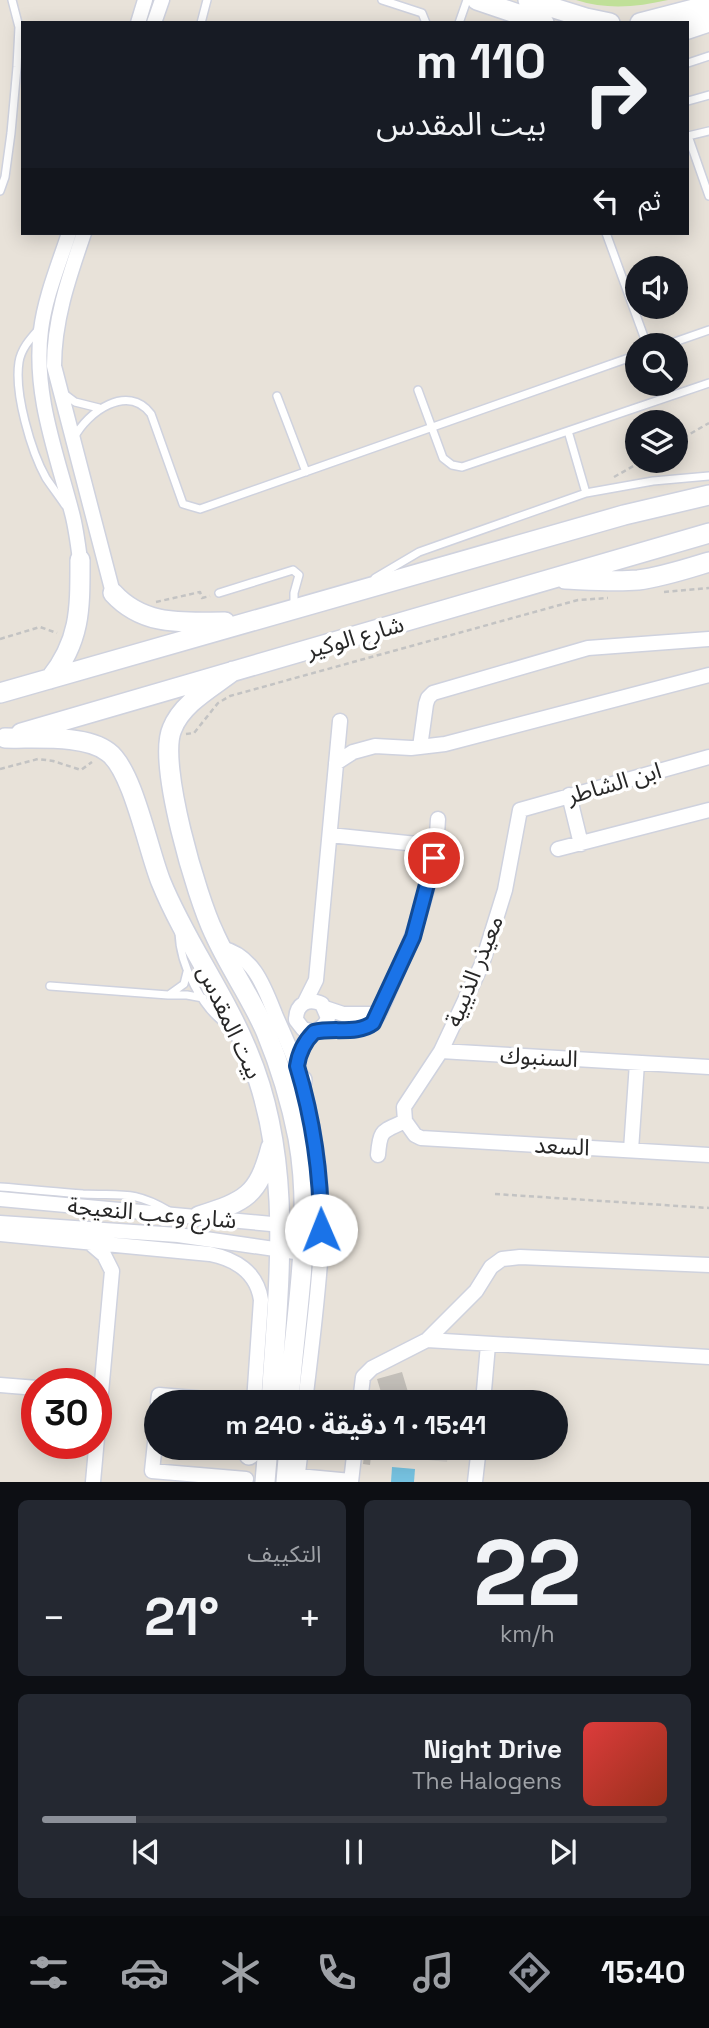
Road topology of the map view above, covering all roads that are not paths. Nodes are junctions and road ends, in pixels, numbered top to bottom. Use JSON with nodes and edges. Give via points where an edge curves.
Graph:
{"nodes":[{"id":1,"x":12,"y":0,"type":"edge"},
{"id":2,"x":145,"y":0,"type":"edge"},
{"id":3,"x":162,"y":0,"type":"edge"},
{"id":4,"x":207,"y":0,"type":"edge"},
{"id":5,"x":382,"y":0,"type":"edge"},
{"id":6,"x":467,"y":0,"type":"edge"},
{"id":7,"x":477,"y":0,"type":"edge"},
{"id":8,"x":709,"y":5,"type":"edge"},
{"id":9,"x":542,"y":7,"type":"edge"},
{"id":10,"x":139,"y":21,"type":"edge"},
{"id":11,"x":155,"y":21,"type":"edge"},
{"id":12,"x":202,"y":21,"type":"edge"},
{"id":13,"x":426,"y":21,"type":"edge"},
{"id":14,"x":460,"y":21,"type":"edge"},
{"id":15,"x":602,"y":21,"type":"edge"},
{"id":16,"x":648,"y":21,"type":"edge"},
{"id":17,"x":709,"y":22,"type":"edge"},
{"id":18,"x":689,"y":29,"type":"edge"},
{"id":19,"x":709,"y":56,"type":"edge"},
{"id":20,"x":689,"y":62,"type":"edge"},
{"id":21,"x":709,"y":95,"type":"edge"},
{"id":22,"x":689,"y":101,"type":"edge"},
{"id":23,"x":709,"y":131,"type":"edge"},
{"id":24,"x":689,"y":136,"type":"edge"},
{"id":25,"x":689,"y":139,"type":"edge"},
{"id":26,"x":0,"y":191,"type":"edge"},
{"id":27,"x":709,"y":195,"type":"edge"},
{"id":28,"x":68,"y":235,"type":"edge"},
{"id":29,"x":83,"y":235,"type":"edge"},
{"id":30,"x":607,"y":235,"type":"edge"},
{"id":31,"x":41,"y":327,"type":"junction"},
{"id":32,"x":709,"y":330,"type":"edge"},
{"id":33,"x":643,"y":333,"type":"edge"},
{"id":34,"x":688,"y":337,"type":"edge"},
{"id":35,"x":625,"y":359,"type":"edge"},
{"id":36,"x":709,"y":383,"type":"edge"},
{"id":37,"x":59,"y":390,"type":"junction"},
{"id":38,"x":418,"y":390,"type":"dead end"},
{"id":39,"x":277,"y":396,"type":"dead end"},
{"id":40,"x":63,"y":404,"type":"junction"},
{"id":41,"x":100,"y":408,"type":"junction"},
{"id":42,"x":44,"y":410,"type":"junction"},
{"id":43,"x":432,"y":428,"type":"junction"},
{"id":44,"x":568,"y":431,"type":"junction"},
{"id":45,"x":72,"y":441,"type":"junction"},
{"id":46,"x":306,"y":472,"type":"junction"},
{"id":47,"x":709,"y":476,"type":"edge"},
{"id":48,"x":586,"y":492,"type":"junction"},
{"id":49,"x":709,"y":495,"type":"edge"},
{"id":50,"x":73,"y":516,"type":"junction"},
{"id":51,"x":709,"y":533,"type":"edge"},
{"id":52,"x":80,"y":560,"type":"joint"},
{"id":53,"x":709,"y":562,"type":"edge"},
{"id":54,"x":550,"y":578,"type":"junction"},
{"id":55,"x":358,"y":592,"type":"junction"},
{"id":56,"x":113,"y":593,"type":"joint"},
{"id":57,"x":219,"y":593,"type":"road end"},
{"id":58,"x":295,"y":609,"type":"junction"},
{"id":59,"x":247,"y":622,"type":"junction"},
{"id":60,"x":709,"y":639,"type":"edge"},
{"id":61,"x":233,"y":671,"type":"junction"},
{"id":62,"x":709,"y":675,"type":"edge"},
{"id":63,"x":50,"y":679,"type":"junction"},
{"id":64,"x":0,"y":693,"type":"edge"},
{"id":65,"x":340,"y":722,"type":"dead end"},
{"id":66,"x":2,"y":739,"type":"edge"},
{"id":67,"x":420,"y":747,"type":"junction"},
{"id":68,"x":709,"y":757,"type":"edge"},
{"id":69,"x":336,"y":763,"type":"junction"},
{"id":70,"x":569,"y":795,"type":"junction"},
{"id":71,"x":520,"y":810,"type":"joint"},
{"id":72,"x":709,"y":810,"type":"edge"},
{"id":73,"x":438,"y":819,"type":"dead end"},
{"id":74,"x":330,"y":835,"type":"junction"},
{"id":75,"x":581,"y":844,"type":"junction"},
{"id":76,"x":436,"y":846,"type":"junction"},
{"id":77,"x":558,"y":849,"type":"dead end"},
{"id":78,"x":179,"y":922,"type":"junction"},
{"id":79,"x":221,"y":948,"type":"junction"},
{"id":80,"x":187,"y":971,"type":"junction"},
{"id":81,"x":316,"y":980,"type":"junction"},
{"id":82,"x":50,"y":986,"type":"dead end"},
{"id":83,"x":168,"y":995,"type":"junction"},
{"id":84,"x":268,"y":996,"type":"junction"},
{"id":85,"x":204,"y":998,"type":"junction"},
{"id":86,"x":303,"y":1003,"type":"junction"},
{"id":87,"x":324,"y":1006,"type":"junction"},
{"id":88,"x":379,"y":1014,"type":"junction"},
{"id":89,"x":237,"y":1030,"type":"junction"},
{"id":90,"x":316,"y":1031,"type":"junction"},
{"id":91,"x":441,"y":1051,"type":"junction"},
{"id":92,"x":637,"y":1063,"type":"junction"},
{"id":93,"x":709,"y":1067,"type":"edge"},
{"id":94,"x":299,"y":1073,"type":"junction"},
{"id":95,"x":294,"y":1121,"type":"junction"},
{"id":96,"x":405,"y":1121,"type":"junction"},
{"id":97,"x":273,"y":1139,"type":"junction"},
{"id":98,"x":631,"y":1150,"type":"junction"},
{"id":99,"x":378,"y":1155,"type":"dead end"},
{"id":100,"x":709,"y":1155,"type":"edge"},
{"id":101,"x":0,"y":1187,"type":"edge"},
{"id":102,"x":0,"y":1199,"type":"edge"},
{"id":103,"x":172,"y":1214,"type":"junction"},
{"id":104,"x":199,"y":1216,"type":"junction"},
{"id":105,"x":0,"y":1223,"type":"edge"},
{"id":106,"x":281,"y":1224,"type":"junction"},
{"id":107,"x":304,"y":1227,"type":"junction"},
{"id":108,"x":0,"y":1234,"type":"edge"},
{"id":109,"x":90,"y":1243,"type":"junction"},
{"id":110,"x":139,"y":1247,"type":"junction"},
{"id":111,"x":280,"y":1250,"type":"junction"},
{"id":112,"x":302,"y":1253,"type":"junction"},
{"id":113,"x":709,"y":1265,"type":"edge"},
{"id":114,"x":112,"y":1271,"type":"junction"},
{"id":115,"x":427,"y":1340,"type":"junction"},
{"id":116,"x":488,"y":1345,"type":"junction"},
{"id":117,"x":709,"y":1357,"type":"edge"},
{"id":118,"x":102,"y":1368,"type":"edge"},
{"id":119,"x":0,"y":1385,"type":"edge"},
{"id":120,"x":21,"y":1387,"type":"edge"},
{"id":121,"x":255,"y":1390,"type":"edge"},
{"id":122,"x":272,"y":1390,"type":"edge"},
{"id":123,"x":290,"y":1390,"type":"edge"},
{"id":124,"x":307,"y":1390,"type":"edge"},
{"id":125,"x":361,"y":1390,"type":"edge"},
{"id":126,"x":484,"y":1390,"type":"edge"},
{"id":127,"x":95,"y":1459,"type":"edge"},
{"id":128,"x":153,"y":1460,"type":"edge"},
{"id":129,"x":252,"y":1460,"type":"edge"},
{"id":130,"x":262,"y":1460,"type":"edge"},
{"id":131,"x":291,"y":1460,"type":"edge"},
{"id":132,"x":298,"y":1460,"type":"edge"},
{"id":133,"x":354,"y":1460,"type":"edge"},
{"id":134,"x":478,"y":1460,"type":"edge"},
{"id":135,"x":294,"y":1480,"type":"edge"},
{"id":136,"x":253,"y":1481,"type":"edge"},
{"id":137,"x":93,"y":1482,"type":"edge"},
{"id":138,"x":351,"y":1482,"type":"edge"},
{"id":139,"x":475,"y":1482,"type":"edge"}],
"edges":[{"from":1,"to":26,"type":"lane","via":[[19,27],[17,67]]},
{"from":2,"to":10,"type":"street"},
{"from":3,"to":11,"type":"street"},
{"from":4,"to":12,"type":"lane"},
{"from":5,"to":13,"type":"lane","via":[[419,11]]},
{"from":6,"to":14,"type":"lane"},
{"from":7,"to":9,"type":"main road"},
{"from":8,"to":16,"type":"main road"},
{"from":9,"to":15,"type":"main road"},
{"from":17,"to":18,"type":"main road"},
{"from":19,"to":20,"type":"lane"},
{"from":21,"to":22,"type":"lane"},
{"from":23,"to":24,"type":"lane"},
{"from":25,"to":27,"type":"lane"},
{"from":28,"to":31,"type":"street"},
{"from":29,"to":37,"type":"street","via":[[56,329],[54,366]]},
{"from":30,"to":33,"type":"lane"},
{"from":31,"to":42,"type":"street"},
{"from":31,"to":50,"type":"lane","via":[[22,351],[18,381],[40,465]]},
{"from":32,"to":34,"type":"lane"},
{"from":35,"to":43,"type":"lane"},
{"from":36,"to":44,"type":"lane"},
{"from":37,"to":40,"type":"street"},
{"from":37,"to":41,"type":"lane","via":[[75,402]]},
{"from":38,"to":43,"type":"lane"},
{"from":39,"to":46,"type":"lane"},
{"from":40,"to":42,"type":"street"},
{"from":40,"to":45,"type":"street"},
{"from":41,"to":45,"type":"lane"},
{"from":41,"to":46,"type":"lane","via":[[128,400],[147,409],[183,504],[190,508],[206,507]]},
{"from":42,"to":50,"type":"street"},
{"from":43,"to":44,"type":"lane","via":[[443,458],[462,467]]},
{"from":43,"to":46,"type":"lane"},
{"from":44,"to":48,"type":"lane"},
{"from":45,"to":56,"type":"street"},
{"from":47,"to":48,"type":"lane"},
{"from":48,"to":55,"type":"lane","via":[[419,552]]},
{"from":49,"to":55,"type":"main road","name":"شارع الوكير","via":[[601,521]]},
{"from":50,"to":52,"type":"street"},
{"from":51,"to":54,"type":"main road","name":"شارع الوكير"},
{"from":52,"to":63,"type":"main road","via":[[74,640]]},
{"from":53,"to":54,"type":"main road","via":[[638,580]]},
{"from":54,"to":61,"type":"main road","name":"شارع الوكير"},
{"from":55,"to":58,"type":"main road","name":"شارع الوكير"},
{"from":56,"to":59,"type":"main road","via":[[128,607],[165,621]]},
{"from":57,"to":58,"type":"lane","via":[[293,570],[299,575]]},
{"from":58,"to":59,"type":"main road","name":"شارع الوكير"},
{"from":59,"to":63,"type":"main road","name":"شارع الوكير"},
{"from":60,"to":67,"type":"street","via":[[588,648],[433,693],[426,704]]},
{"from":61,"to":66,"type":"main road","name":"شارع الوكير"},
{"from":61,"to":79,"type":"main road","name":"بيت المقدس","via":[[185,708],[167,748],[170,782],[202,904]]},
{"from":62,"to":67,"type":"street"},
{"from":63,"to":64,"type":"main road","name":"شارع الوكير"},
{"from":65,"to":69,"type":"street"},
{"from":66,"to":78,"type":"main road","name":"بيت المقدس","via":[[83,741],[119,762]]},
{"from":67,"to":69,"type":"street","via":[[374,746]]},
{"from":68,"to":70,"type":"street","name":"ابن الشاطر"},
{"from":69,"to":74,"type":"street"},
{"from":70,"to":71,"type":"street","name":"ابن الشاطر"},
{"from":70,"to":75,"type":"street"},
{"from":71,"to":91,"type":"street","name":"معيذر الذيبية","via":[[505,890],[482,964]]},
{"from":72,"to":75,"type":"street"},
{"from":73,"to":76,"type":"street"},
{"from":74,"to":76,"type":"street"},
{"from":74,"to":81,"type":"street"},
{"from":75,"to":77,"type":"street"},
{"from":76,"to":88,"type":"street","via":[[418,921]]},
{"from":78,"to":80,"type":"lane"},
{"from":78,"to":89,"type":"main road","name":"بيت المقدس"},
{"from":79,"to":84,"type":"street","name":"بيت المقدس","via":[[247,960]]},
{"from":79,"to":95,"type":"main road","name":"بيت المقدس","via":[[264,1029]]},
{"from":80,"to":83,"type":"lane","via":[[184,984]]},
{"from":80,"to":85,"type":"lane"},
{"from":81,"to":86,"type":"street"},
{"from":81,"to":87,"type":"street"},
{"from":82,"to":83,"type":"lane"},
{"from":83,"to":85,"type":"lane"},
{"from":84,"to":86,"type":"street","name":"بيت المقدس","via":[[281,1003]]},
{"from":84,"to":94,"type":"street","name":"بيت المقدس"},
{"from":85,"to":89,"type":"lane","via":[[216,1017]]},
{"from":86,"to":87,"type":"street"},
{"from":86,"to":90,"type":"street","via":[[296,1020],[303,1029]]},
{"from":87,"to":88,"type":"street","via":[[354,1014]]},
{"from":87,"to":90,"type":"street","via":[[328,1018]]},
{"from":88,"to":90,"type":"street","via":[[370,1026]]},
{"from":89,"to":97,"type":"main road","name":"بيت المقدس","via":[[256,1072]]},
{"from":90,"to":94,"type":"street","name":"بيت المقدس","via":[[300,1051]]},
{"from":91,"to":92,"type":"street","name":"السنبوك"},
{"from":91,"to":96,"type":"street","name":"معيذر الذيبية","via":[[404,1107]]},
{"from":92,"to":93,"type":"street","name":"السنبوك"},
{"from":92,"to":98,"type":"street"},
{"from":94,"to":95,"type":"main road"},
{"from":94,"to":124,"type":"street","name":"بيت المقدس","via":[[316,1150],[321,1211]]},
{"from":95,"to":107,"type":"main road","name":"بيت المقدس","via":[[303,1174]]},
{"from":96,"to":98,"type":"street","name":"السعد","via":[[421,1138]]},
{"from":96,"to":99,"type":"street","via":[[379,1137]]},
{"from":97,"to":104,"type":"main road","via":[[264,1173],[252,1191],[230,1206]]},
{"from":97,"to":106,"type":"main road","name":"بيت المقدس"},
{"from":98,"to":100,"type":"street","name":"السعد"},
{"from":101,"to":103,"type":"lane","via":[[131,1194]]},
{"from":102,"to":103,"type":"street","name":"شارع وعب النعيجة"},
{"from":103,"to":104,"type":"street","name":"شارع وعب النعيجة"},
{"from":104,"to":106,"type":"street","name":"شارع وعب النعيجة"},
{"from":105,"to":111,"type":"street","name":"شارع وعب النعيجة","via":[[178,1235]]},
{"from":106,"to":107,"type":"street","name":"شارع وعب النعيجة"},
{"from":106,"to":111,"type":"main road","name":"بيت المقدس"},
{"from":107,"to":112,"type":"main road","name":"بيت المقدس"},
{"from":108,"to":109,"type":"street","name":"شارع وعب النعيجة"},
{"from":109,"to":110,"type":"street","name":"شارع وعب النعيجة"},
{"from":109,"to":114,"type":"street","via":[[104,1255]]},
{"from":110,"to":114,"type":"street"},
{"from":110,"to":121,"type":"street","name":"شارع وعب النعيجة","via":[[221,1256],[248,1272],[261,1300]]},
{"from":111,"to":112,"type":"street","name":"شارع وعب النعيجة"},
{"from":111,"to":122,"type":"main road","name":"بيت المقدس"},
{"from":112,"to":123,"type":"main road","name":"بيت المقدس"},
{"from":113,"to":115,"type":"street","via":[[502,1259]]},
{"from":114,"to":118,"type":"street"},
{"from":115,"to":116,"type":"street"},
{"from":115,"to":125,"type":"street","via":[[372,1368],[363,1377]]},
{"from":116,"to":117,"type":"street"},
{"from":116,"to":126,"type":"street"},
{"from":119,"to":120,"type":"street"},
{"from":127,"to":137,"type":"street"},
{"from":128,"to":136,"type":"street","via":[[152,1471]]},
{"from":129,"to":136,"type":"street"},
{"from":130,"to":136,"type":"main road"},
{"from":131,"to":135,"type":"main road"},
{"from":132,"to":135,"type":"street"},
{"from":133,"to":138,"type":"street"},
{"from":134,"to":139,"type":"street"},
{"from":135,"to":138,"type":"street"}]}
